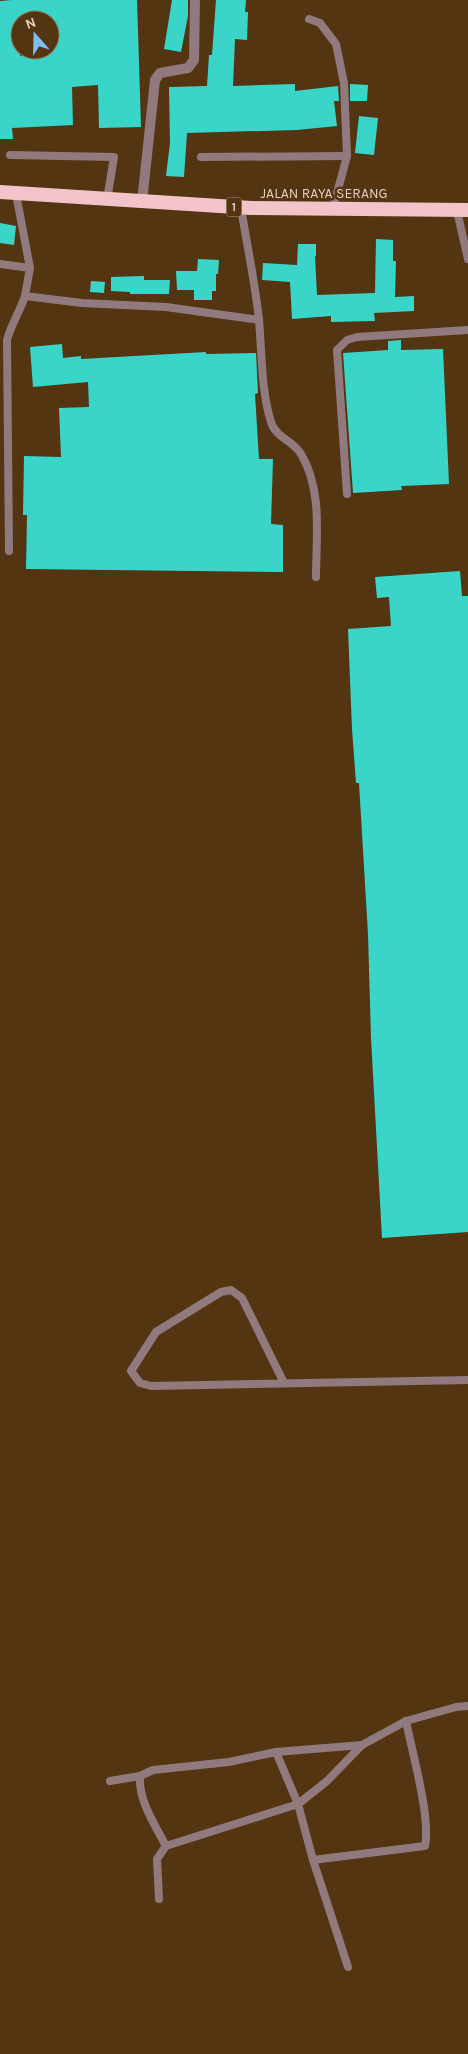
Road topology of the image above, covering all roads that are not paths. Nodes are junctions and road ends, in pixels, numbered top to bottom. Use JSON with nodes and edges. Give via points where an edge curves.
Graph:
{"nodes":[{"id":1,"x":195,"y":0,"type":"edge"},
{"id":2,"x":309,"y":18,"type":"dead end"},
{"id":3,"x":10,"y":155,"type":"dead end"},
{"id":4,"x":347,"y":156,"type":"junction"},
{"id":5,"x":201,"y":157,"type":"dead end"},
{"id":6,"x":0,"y":192,"type":"edge"},
{"id":7,"x":16,"y":194,"type":"junction"},
{"id":8,"x":107,"y":200,"type":"junction"},
{"id":9,"x":142,"y":202,"type":"junction"},
{"id":10,"x":240,"y":208,"type":"junction"},
{"id":11,"x":333,"y":208,"type":"junction"},
{"id":12,"x":462,"y":210,"type":"edge"},
{"id":13,"x":468,"y":258,"type":"edge"},
{"id":14,"x":0,"y":264,"type":"edge"},
{"id":15,"x":30,"y":268,"type":"junction"},
{"id":16,"x":25,"y":296,"type":"junction"},
{"id":17,"x":259,"y":320,"type":"junction"},
{"id":18,"x":468,"y":330,"type":"edge"},
{"id":19,"x":346,"y":494,"type":"dead end"},
{"id":20,"x":9,"y":551,"type":"dead end"},
{"id":21,"x":316,"y":577,"type":"dead end"},
{"id":22,"x":468,"y":1380,"type":"edge"},
{"id":23,"x":284,"y":1384,"type":"junction"},
{"id":24,"x":468,"y":1701,"type":"edge"},
{"id":25,"x":468,"y":1706,"type":"edge"},
{"id":26,"x":456,"y":1707,"type":"junction"},
{"id":27,"x":406,"y":1721,"type":"junction"},
{"id":28,"x":362,"y":1745,"type":"junction"},
{"id":29,"x":276,"y":1752,"type":"junction"},
{"id":30,"x":140,"y":1776,"type":"junction"},
{"id":31,"x":110,"y":1781,"type":"dead end"},
{"id":32,"x":298,"y":1804,"type":"junction"},
{"id":33,"x":166,"y":1846,"type":"junction"},
{"id":34,"x":313,"y":1860,"type":"junction"},
{"id":35,"x":159,"y":1899,"type":"dead end"},
{"id":36,"x":348,"y":1967,"type":"dead end"}],
"edges":[{"from":1,"to":9,"type":"street","via":[[194,60],[188,68],[160,73],[155,80]]},
{"from":2,"to":4,"type":"lane","via":[[320,24],[336,44],[344,83]]},
{"from":3,"to":8,"type":"lane","via":[[114,157]]},
{"from":4,"to":5,"type":"lane"},
{"from":4,"to":11,"type":"lane"},
{"from":6,"to":7,"type":"highway","name":"JALAN RAYA SERANG","number":"1"},
{"from":7,"to":8,"type":"highway","name":"JALAN RAYA SERANG","number":"1"},
{"from":7,"to":15,"type":"lane"},
{"from":8,"to":9,"type":"highway","name":"JALAN RAYA SERANG","number":"1"},
{"from":9,"to":10,"type":"highway","name":"JALAN RAYA SERANG","number":"1"},
{"from":10,"to":11,"type":"highway","name":"JALAN RAYA SERANG","number":"1"},
{"from":10,"to":17,"type":"lane"},
{"from":11,"to":12,"type":"highway","name":"JALAN RAYA SERANG","number":"1"},
{"from":12,"to":13,"type":"lane"},
{"from":14,"to":15,"type":"lane"},
{"from":15,"to":16,"type":"lane"},
{"from":16,"to":17,"type":"lane","via":[[82,303],[166,307]]},
{"from":16,"to":20,"type":"lane","via":[[7,340]]},
{"from":17,"to":21,"type":"lane","via":[[270,421],[274,430],[298,449],[313,478]]},
{"from":18,"to":19,"type":"lane","via":[[357,337],[347,340],[337,350]]},
{"from":22,"to":23,"type":"lane"},
{"from":23,"to":23,"type":"lane","via":[[151,1386],[140,1384],[131,1371],[156,1332],[221,1292],[231,1290],[242,1298]]},
{"from":24,"to":26,"type":"lane"},
{"from":25,"to":26,"type":"lane"},
{"from":26,"to":27,"type":"lane"},
{"from":27,"to":28,"type":"lane"},
{"from":27,"to":34,"type":"lane","via":[[424,1808],[427,1838],[424,1846]]},
{"from":28,"to":29,"type":"lane"},
{"from":28,"to":32,"type":"lane","via":[[327,1781]]},
{"from":29,"to":30,"type":"lane","via":[[229,1762],[153,1770]]},
{"from":29,"to":32,"type":"lane"},
{"from":30,"to":31,"type":"lane"},
{"from":30,"to":33,"type":"lane","via":[[139,1786],[146,1808]]},
{"from":32,"to":33,"type":"lane"},
{"from":32,"to":34,"type":"lane"},
{"from":33,"to":35,"type":"lane","via":[[157,1859]]},
{"from":34,"to":36,"type":"lane"}]}
